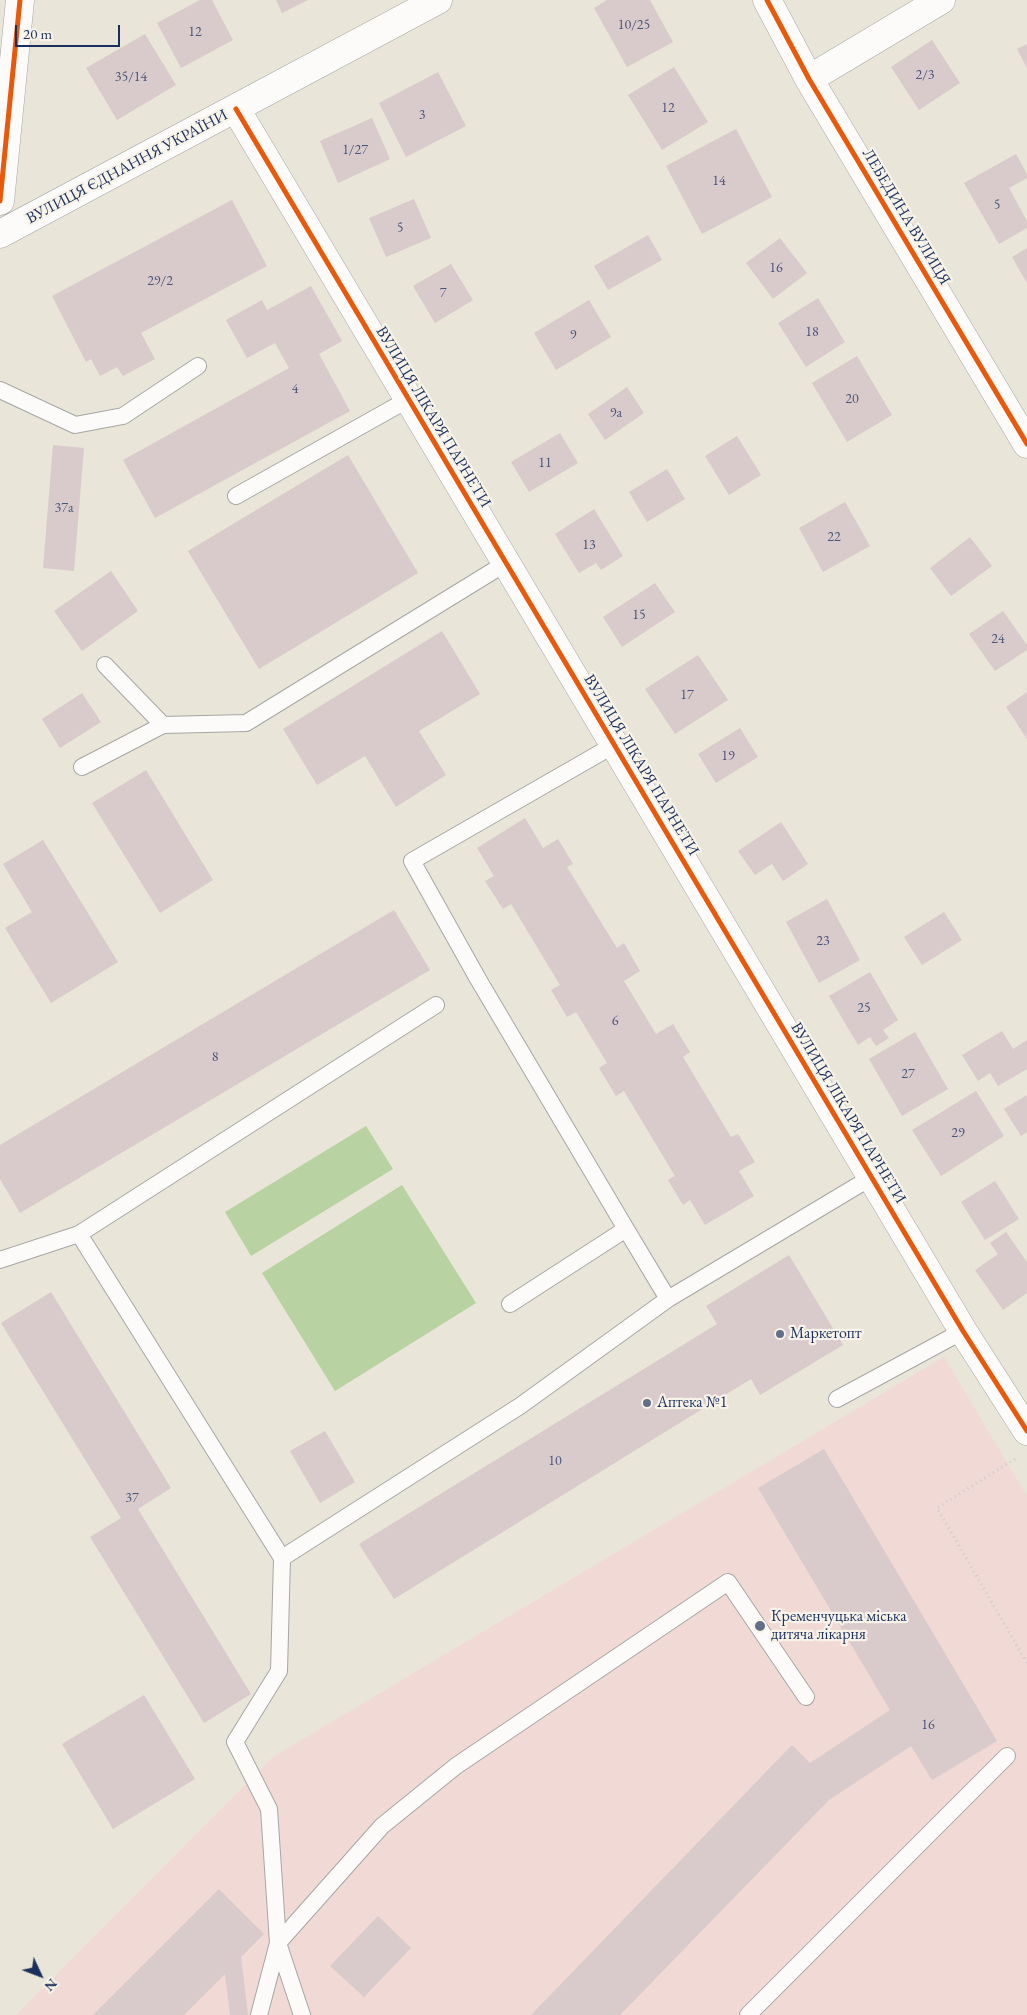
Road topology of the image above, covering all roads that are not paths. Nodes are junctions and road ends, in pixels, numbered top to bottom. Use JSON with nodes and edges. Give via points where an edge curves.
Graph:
{"nodes":[{"id":1,"x":20,"y":0,"type":"edge"},
{"id":2,"x":438,"y":0,"type":"edge"},
{"id":3,"x":767,"y":0,"type":"edge"},
{"id":4,"x":941,"y":0,"type":"edge"},
{"id":5,"x":809,"y":79,"type":"junction"},
{"id":6,"x":236,"y":109,"type":"junction"},
{"id":7,"x":0,"y":201,"type":"edge"},
{"id":8,"x":0,"y":234,"type":"edge"},
{"id":9,"x":198,"y":366,"type":"dead end"},
{"id":10,"x":0,"y":390,"type":"edge"},
{"id":11,"x":408,"y":400,"type":"junction"},
{"id":12,"x":1027,"y":444,"type":"edge"},
{"id":13,"x":236,"y":496,"type":"dead end"},
{"id":14,"x":506,"y":563,"type":"junction"},
{"id":15,"x":106,"y":666,"type":"dead end"},
{"id":16,"x":163,"y":725,"type":"junction"},
{"id":17,"x":614,"y":745,"type":"junction"},
{"id":18,"x":82,"y":767,"type":"dead end"},
{"id":19,"x":436,"y":1005,"type":"dead end"},
{"id":20,"x":872,"y":1177,"type":"junction"},
{"id":21,"x":626,"y":1230,"type":"junction"},
{"id":22,"x":79,"y":1234,"type":"junction"},
{"id":23,"x":0,"y":1260,"type":"edge"},
{"id":24,"x":668,"y":1298,"type":"junction"},
{"id":25,"x":510,"y":1304,"type":"dead end"},
{"id":26,"x":963,"y":1331,"type":"junction"},
{"id":27,"x":837,"y":1399,"type":"dead end"},
{"id":28,"x":1024,"y":1443,"type":"edge"},
{"id":29,"x":282,"y":1558,"type":"junction"},
{"id":30,"x":806,"y":1698,"type":"dead end"},
{"id":31,"x":1007,"y":1756,"type":"dead end"},
{"id":32,"x":278,"y":1943,"type":"junction"},
{"id":33,"x":259,"y":2015,"type":"edge"},
{"id":34,"x":302,"y":2015,"type":"edge"},
{"id":35,"x":748,"y":2015,"type":"edge"}],
"edges":[{"from":1,"to":7,"type":"street"},
{"from":2,"to":6,"type":"street","name":"ВУЛИЦЯ ЄДНАННЯ УКРАЇНИ"},
{"from":3,"to":5,"type":"street","name":"ЛЕБЕДИНА ВУЛИЦЯ"},
{"from":4,"to":5,"type":"street"},
{"from":5,"to":12,"type":"street","name":"ЛЕБЕДИНА ВУЛИЦЯ"},
{"from":6,"to":8,"type":"street","name":"ВУЛИЦЯ ЄДНАННЯ УКРАЇНИ"},
{"from":6,"to":11,"type":"street","name":"ВУЛИЦЯ ЛІКАРЯ ПАРНЕТИ"},
{"from":9,"to":10,"type":"lane","via":[[124,416],[75,425]]},
{"from":11,"to":13,"type":"lane"},
{"from":11,"to":14,"type":"street","name":"ВУЛИЦЯ ЛІКАРЯ ПАРНЕТИ"},
{"from":14,"to":16,"type":"lane","via":[[246,723]]},
{"from":14,"to":17,"type":"street","name":"ВУЛИЦЯ ЛІКАРЯ ПАРНЕТИ"},
{"from":15,"to":16,"type":"lane"},
{"from":16,"to":18,"type":"lane"},
{"from":17,"to":20,"type":"street","name":"ВУЛИЦЯ ЛІКАРЯ ПАРНЕТИ"},
{"from":17,"to":21,"type":"lane","via":[[412,861]]},
{"from":19,"to":22,"type":"lane"},
{"from":20,"to":24,"type":"lane"},
{"from":20,"to":26,"type":"street","name":"ВУЛИЦЯ ЛІКАРЯ ПАРНЕТИ"},
{"from":21,"to":24,"type":"lane"},
{"from":21,"to":25,"type":"lane"},
{"from":22,"to":23,"type":"lane"},
{"from":22,"to":29,"type":"lane"},
{"from":24,"to":29,"type":"lane","via":[[520,1406]]},
{"from":26,"to":27,"type":"lane"},
{"from":26,"to":28,"type":"street","name":"ВУЛИЦЯ ЛІКАРЯ ПАРНЕТИ"},
{"from":29,"to":32,"type":"lane","via":[[279,1671],[234,1742],[269,1809]]},
{"from":30,"to":32,"type":"lane","via":[[728,1582],[449,1772],[382,1826]]},
{"from":31,"to":35,"type":"lane"},
{"from":32,"to":33,"type":"lane"},
{"from":32,"to":34,"type":"lane"}]}
